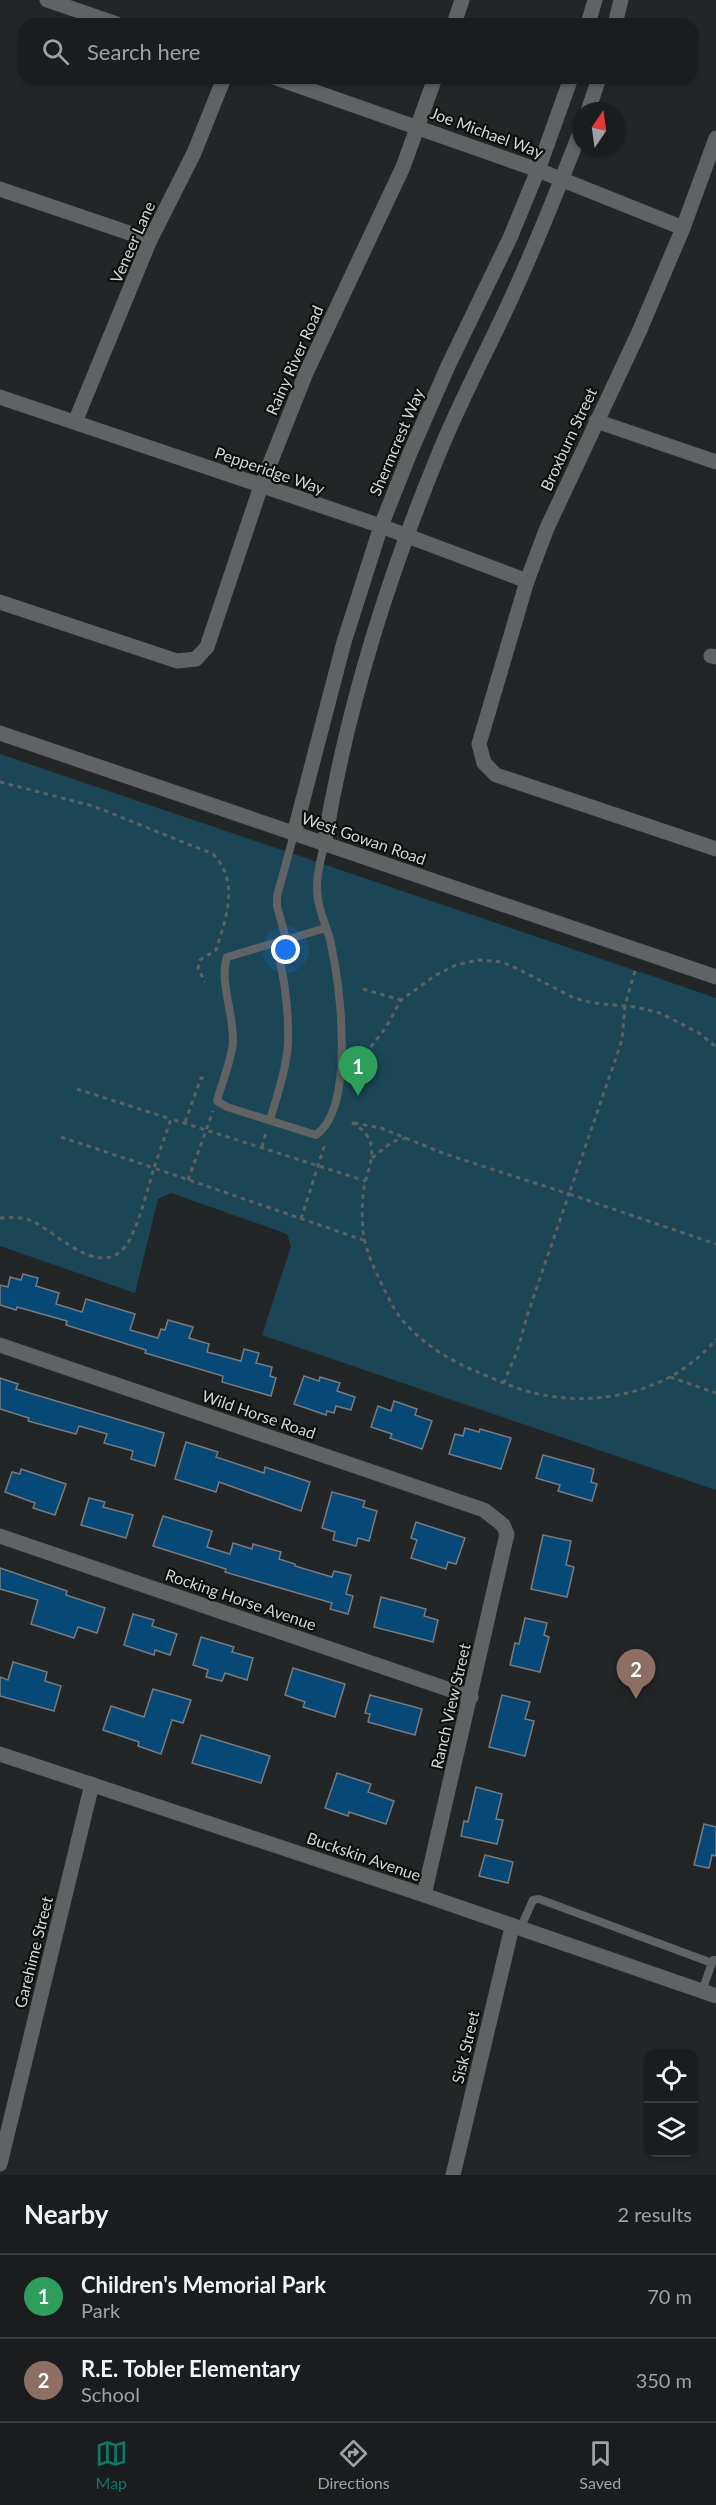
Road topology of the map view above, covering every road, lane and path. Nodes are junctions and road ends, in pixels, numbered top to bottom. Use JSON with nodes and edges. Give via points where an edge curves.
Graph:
{"nodes":[{"id":1,"x":47,"y":0,"type":"edge"},
{"id":2,"x":462,"y":0,"type":"edge"},
{"id":3,"x":595,"y":0,"type":"edge"},
{"id":4,"x":621,"y":0,"type":"edge"},
{"id":5,"x":100,"y":18,"type":"edge"},
{"id":6,"x":456,"y":18,"type":"edge"},
{"id":7,"x":590,"y":18,"type":"edge"},
{"id":8,"x":616,"y":18,"type":"edge"},
{"id":9,"x":222,"y":84,"type":"edge"},
{"id":10,"x":294,"y":84,"type":"edge"},
{"id":11,"x":433,"y":84,"type":"edge"},
{"id":12,"x":569,"y":84,"type":"edge"},
{"id":13,"x":597,"y":84,"type":"edge"},
{"id":14,"x":591,"y":102,"type":"edge"},
{"id":15,"x":418,"y":126,"type":"junction"},
{"id":16,"x":716,"y":138,"type":"edge"},
{"id":17,"x":572,"y":154,"type":"edge"},
{"id":18,"x":538,"y":170,"type":"junction"},
{"id":19,"x":562,"y":180,"type":"junction"},
{"id":20,"x":0,"y":189,"type":"edge"},
{"id":21,"x":683,"y":228,"type":"junction"},
{"id":22,"x":150,"y":240,"type":"junction"},
{"id":23,"x":0,"y":397,"type":"edge"},
{"id":24,"x":596,"y":421,"type":"junction"},
{"id":25,"x":75,"y":422,"type":"junction"},
{"id":26,"x":716,"y":462,"type":"edge"},
{"id":27,"x":261,"y":486,"type":"junction"},
{"id":28,"x":381,"y":526,"type":"junction"},
{"id":29,"x":406,"y":536,"type":"junction"},
{"id":30,"x":527,"y":581,"type":"junction"},
{"id":31,"x":0,"y":602,"type":"edge"},
{"id":32,"x":0,"y":733,"type":"edge"},
{"id":33,"x":0,"y":782,"type":"edge"},
{"id":34,"x":294,"y":834,"type":"junction"},
{"id":35,"x":324,"y":845,"type":"junction"},
{"id":36,"x":716,"y":849,"type":"edge"},
{"id":37,"x":326,"y":928,"type":"junction"},
{"id":38,"x":286,"y":939,"type":"junction"},
{"id":39,"x":276,"y":943,"type":"junction"},
{"id":40,"x":635,"y":971,"type":"dead end"},
{"id":41,"x":716,"y":977,"type":"edge"},
{"id":42,"x":205,"y":982,"type":"dead end"},
{"id":43,"x":363,"y":989,"type":"dead end"},
{"id":44,"x":401,"y":1000,"type":"junction"},
{"id":45,"x":626,"y":1005,"type":"junction"},
{"id":46,"x":716,"y":1047,"type":"edge"},
{"id":47,"x":365,"y":1054,"type":"dead end"},
{"id":48,"x":204,"y":1078,"type":"dead end"},
{"id":49,"x":77,"y":1089,"type":"dead end"},
{"id":50,"x":217,"y":1101,"type":"junction"},
{"id":51,"x":171,"y":1119,"type":"junction"},
{"id":52,"x":270,"y":1120,"type":"junction"},
{"id":53,"x":185,"y":1122,"type":"junction"},
{"id":54,"x":206,"y":1129,"type":"junction"},
{"id":55,"x":61,"y":1137,"type":"dead end"},
{"id":56,"x":407,"y":1138,"type":"junction"},
{"id":57,"x":325,"y":1144,"type":"dead end"},
{"id":58,"x":262,"y":1147,"type":"junction"},
{"id":59,"x":372,"y":1158,"type":"junction"},
{"id":60,"x":318,"y":1167,"type":"junction"},
{"id":61,"x":154,"y":1168,"type":"junction"},
{"id":62,"x":188,"y":1180,"type":"junction"},
{"id":63,"x":366,"y":1181,"type":"junction"},
{"id":64,"x":569,"y":1194,"type":"junction"},
{"id":65,"x":0,"y":1218,"type":"edge"},
{"id":66,"x":301,"y":1219,"type":"junction"},
{"id":67,"x":366,"y":1241,"type":"junction"},
{"id":68,"x":716,"y":1244,"type":"edge"},
{"id":69,"x":716,"y":1339,"type":"edge"},
{"id":70,"x":0,"y":1345,"type":"edge"},
{"id":71,"x":670,"y":1377,"type":"junction"},
{"id":72,"x":504,"y":1382,"type":"junction"},
{"id":73,"x":716,"y":1393,"type":"edge"},
{"id":74,"x":503,"y":1525,"type":"joint"},
{"id":75,"x":0,"y":1536,"type":"edge"},
{"id":76,"x":471,"y":1697,"type":"junction"},
{"id":77,"x":0,"y":1754,"type":"edge"},
{"id":78,"x":92,"y":1784,"type":"junction"},
{"id":79,"x":424,"y":1895,"type":"junction"},
{"id":80,"x":516,"y":1928,"type":"junction"},
{"id":81,"x":714,"y":1961,"type":"edge"},
{"id":82,"x":709,"y":1994,"type":"edge"},
{"id":83,"x":0,"y":2164,"type":"edge"},
{"id":84,"x":453,"y":2175,"type":"edge"}],
"edges":[{"from":1,"to":5,"type":"street"},
{"from":2,"to":6,"type":"street"},
{"from":3,"to":7,"type":"street"},
{"from":4,"to":8,"type":"street"},
{"from":9,"to":22,"type":"street","name":"Veneer Lane","via":[[194,153]]},
{"from":10,"to":15,"type":"street","name":"Joe Michael Way"},
{"from":11,"to":15,"type":"street","name":"Rainy River Road"},
{"from":12,"to":18,"type":"street","name":"Shermcrest Way"},
{"from":13,"to":14,"type":"street"},
{"from":15,"to":18,"type":"street","name":"Joe Michael Way"},
{"from":15,"to":27,"type":"street","name":"Rainy River Road","via":[[403,167],[306,374]]},
{"from":16,"to":21,"type":"street","name":"Broxburn Street"},
{"from":17,"to":19,"type":"street"},
{"from":18,"to":19,"type":"street","name":"Joe Michael Way"},
{"from":18,"to":28,"type":"street","name":"Shermcrest Way"},
{"from":19,"to":21,"type":"street","name":"Joe Michael Way"},
{"from":19,"to":29,"type":"street","via":[[515,291],[453,419]]},
{"from":20,"to":22,"type":"street"},
{"from":21,"to":24,"type":"street","name":"Broxburn Street"},
{"from":22,"to":25,"type":"street","name":"Veneer Lane"},
{"from":23,"to":25,"type":"street","name":"Pepperidge Way"},
{"from":24,"to":26,"type":"street"},
{"from":24,"to":30,"type":"street","name":"Broxburn Street"},
{"from":25,"to":27,"type":"street","name":"Pepperidge Way"},
{"from":27,"to":28,"type":"street","name":"Pepperidge Way"},
{"from":27,"to":31,"type":"street","name":"Rainy River Road","via":[[207,647],[196,658],[177,661]]},
{"from":28,"to":29,"type":"street","name":"Pepperidge Way"},
{"from":28,"to":34,"type":"street","name":"Shermcrest Way","via":[[352,614]]},
{"from":29,"to":30,"type":"street","name":"Pepperidge Way"},
{"from":29,"to":35,"type":"street","via":[[355,702]]},
{"from":30,"to":36,"type":"street","name":"Broxburn Street","via":[[479,744],[484,763],[496,775]]},
{"from":32,"to":34,"type":"street","name":"West Gowan Road"},
{"from":33,"to":42,"type":"path","via":[[122,816],[213,854],[227,876],[230,901],[216,950],[200,960],[198,968]]},
{"from":34,"to":35,"type":"street","name":"West Gowan Road"},
{"from":34,"to":38,"type":"lane","via":[[277,896]]},
{"from":35,"to":37,"type":"lane","via":[[317,883]]},
{"from":35,"to":41,"type":"street","name":"West Gowan Road"},
{"from":37,"to":38,"type":"lane"},
{"from":37,"to":52,"type":"lane","via":[[339,989],[343,1038],[329,1120],[316,1135]]},
{"from":38,"to":39,"type":"lane"},
{"from":39,"to":50,"type":"lane","via":[[227,957],[223,969],[233,1043]]},
{"from":39,"to":52,"type":"lane","via":[[287,1005],[288,1045]]},
{"from":40,"to":45,"type":"path"},
{"from":43,"to":44,"type":"path"},
{"from":44,"to":45,"type":"path","via":[[436,975],[478,960],[518,969],[574,998]]},
{"from":44,"to":47,"type":"path"},
{"from":45,"to":46,"type":"path","via":[[682,1023]]},
{"from":45,"to":64,"type":"path","via":[[622,1040]]},
{"from":48,"to":53,"type":"path"},
{"from":49,"to":51,"type":"path"},
{"from":50,"to":52,"type":"lane"},
{"from":50,"to":54,"type":"path"},
{"from":51,"to":53,"type":"path"},
{"from":51,"to":61,"type":"path"},
{"from":52,"to":58,"type":"path"},
{"from":53,"to":54,"type":"path"},
{"from":54,"to":58,"type":"path"},
{"from":54,"to":62,"type":"path"},
{"from":55,"to":61,"type":"path"},
{"from":56,"to":59,"type":"path","via":[[392,1142]]},
{"from":56,"to":59,"type":"path","via":[[352,1122],[366,1134]]},
{"from":56,"to":64,"type":"path"},
{"from":57,"to":60,"type":"path"},
{"from":58,"to":60,"type":"path"},
{"from":59,"to":63,"type":"path"},
{"from":60,"to":63,"type":"path"},
{"from":60,"to":66,"type":"path"},
{"from":61,"to":62,"type":"path"},
{"from":61,"to":65,"type":"path","via":[[130,1239],[112,1258],[85,1254],[31,1221]]},
{"from":62,"to":66,"type":"path"},
{"from":63,"to":67,"type":"path"},
{"from":64,"to":68,"type":"path"},
{"from":64,"to":72,"type":"path"},
{"from":66,"to":67,"type":"path"},
{"from":67,"to":72,"type":"path","via":[[393,1307],[414,1332],[457,1363]]},
{"from":69,"to":71,"type":"path"},
{"from":70,"to":74,"type":"street","name":"Wild Horse Road","via":[[484,1510]]},
{"from":71,"to":72,"type":"path","via":[[642,1390],[590,1400],[529,1392]]},
{"from":71,"to":73,"type":"path"},
{"from":74,"to":76,"type":"street","name":"Ranch View Street","via":[[507,1534]]},
{"from":75,"to":76,"type":"street","name":"Rocking Horse Avenue"},
{"from":76,"to":79,"type":"street","name":"Ranch View Street"},
{"from":77,"to":78,"type":"street","name":"Buckskin Avenue"},
{"from":78,"to":79,"type":"street","name":"Buckskin Avenue"},
{"from":78,"to":83,"type":"street","name":"Garehime Street"},
{"from":79,"to":80,"type":"street","name":"Buckskin Avenue"},
{"from":80,"to":81,"type":"lane","via":[[532,1900],[539,1899]]},
{"from":80,"to":82,"type":"street","name":"Buckskin Avenue"},
{"from":80,"to":84,"type":"street","name":"Sisk Street"},
{"from":81,"to":82,"type":"lane"}]}
